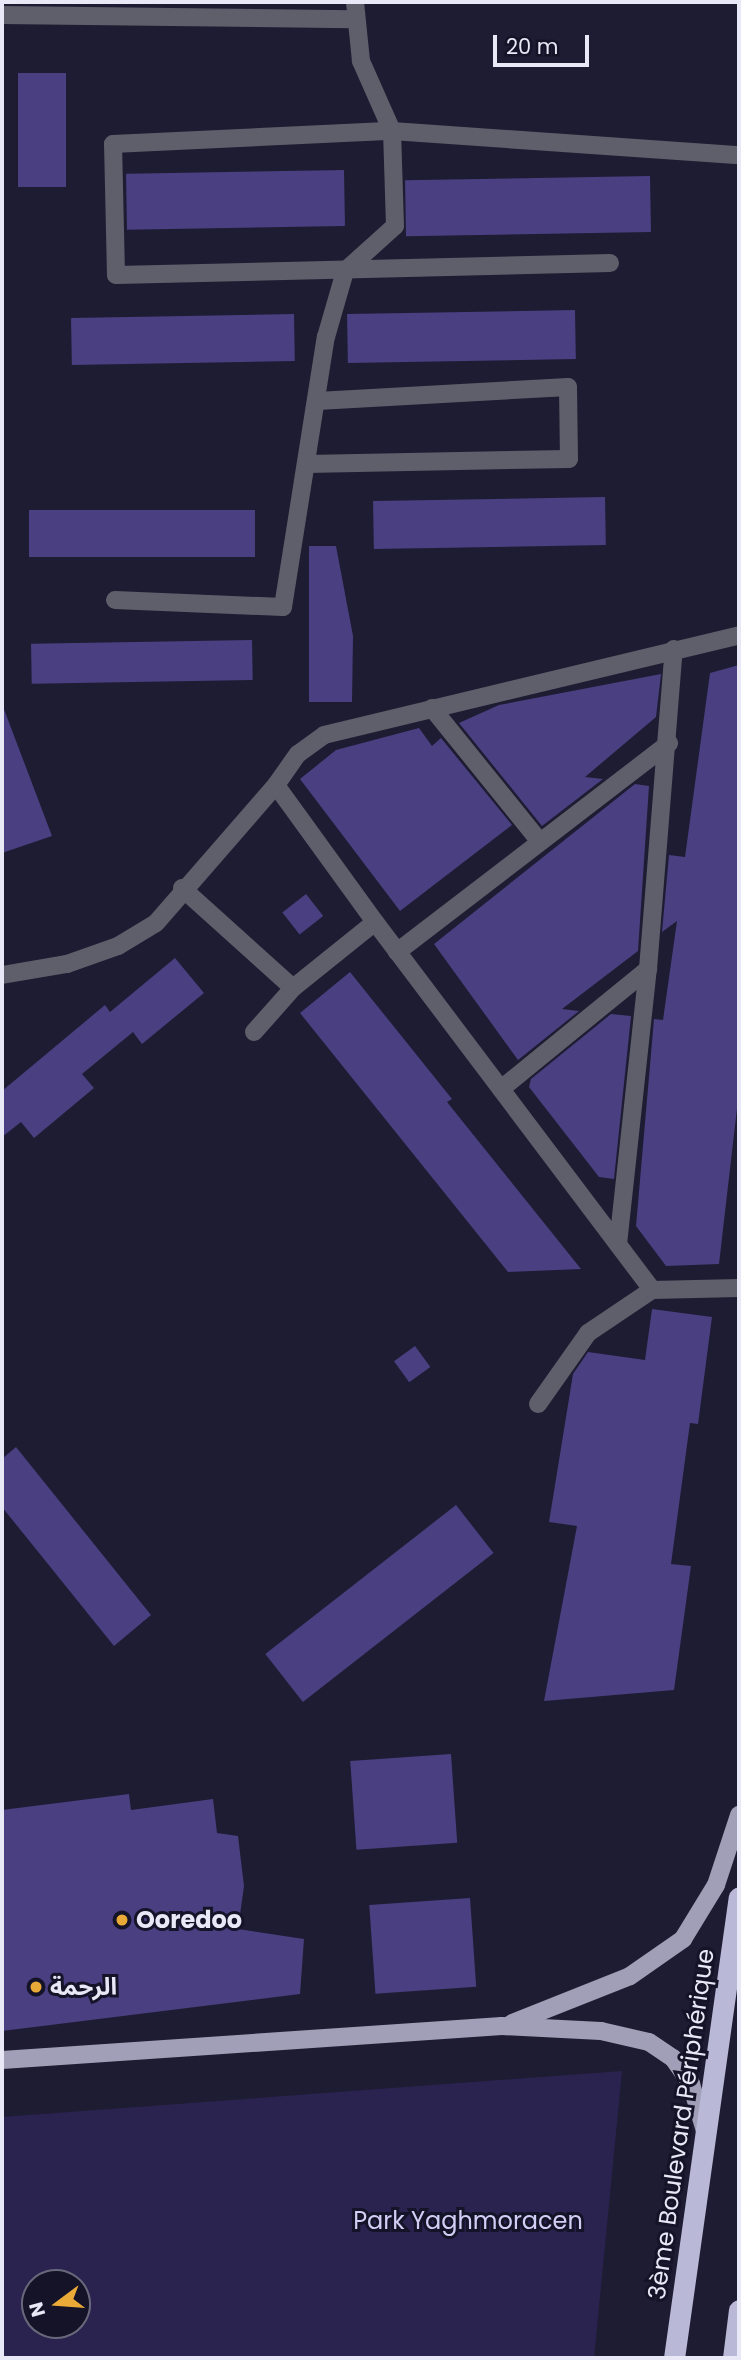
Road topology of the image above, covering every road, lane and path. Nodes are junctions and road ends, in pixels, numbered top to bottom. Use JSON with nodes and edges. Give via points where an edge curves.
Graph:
{"nodes":[{"id":1,"x":355,"y":10,"type":"edge"},
{"id":2,"x":2,"y":15,"type":"edge"},
{"id":3,"x":392,"y":131,"type":"junction"},
{"id":4,"x":739,"y":155,"type":"edge"},
{"id":5,"x":610,"y":264,"type":"dead end"},
{"id":6,"x":345,"y":271,"type":"junction"},
{"id":7,"x":317,"y":401,"type":"junction"},
{"id":8,"x":306,"y":464,"type":"junction"},
{"id":9,"x":115,"y":600,"type":"dead end"},
{"id":10,"x":739,"y":635,"type":"edge"},
{"id":11,"x":674,"y":649,"type":"junction"},
{"id":12,"x":432,"y":708,"type":"junction"},
{"id":13,"x":669,"y":743,"type":"junction"},
{"id":14,"x":276,"y":785,"type":"junction"},
{"id":15,"x":540,"y":842,"type":"junction"},
{"id":16,"x":181,"y":888,"type":"junction"},
{"id":17,"x":375,"y":922,"type":"junction"},
{"id":18,"x":397,"y":952,"type":"junction"},
{"id":19,"x":648,"y":969,"type":"junction"},
{"id":20,"x":2,"y":975,"type":"edge"},
{"id":21,"x":293,"y":988,"type":"junction"},
{"id":22,"x":254,"y":1032,"type":"dead end"},
{"id":23,"x":501,"y":1089,"type":"junction"},
{"id":24,"x":618,"y":1244,"type":"junction"},
{"id":25,"x":739,"y":1288,"type":"edge"},
{"id":26,"x":652,"y":1290,"type":"junction"},
{"id":27,"x":538,"y":1404,"type":"dead end"},
{"id":28,"x":739,"y":1815,"type":"edge"},
{"id":29,"x":739,"y":1898,"type":"edge"},
{"id":30,"x":502,"y":2026,"type":"junction"},
{"id":31,"x":2,"y":2060,"type":"edge"},
{"id":32,"x":705,"y":2133,"type":"junction"},
{"id":33,"x":739,"y":2311,"type":"edge"},
{"id":34,"x":674,"y":2358,"type":"edge"},
{"id":35,"x":733,"y":2358,"type":"edge"}],
"edges":[{"from":1,"to":2,"type":"street"},
{"from":1,"to":3,"type":"street","via":[[361,61]]},
{"from":3,"to":4,"type":"street"},
{"from":3,"to":6,"type":"street","via":[[395,226]]},
{"from":3,"to":6,"type":"street","via":[[113,144],[116,275]]},
{"from":5,"to":6,"type":"street"},
{"from":6,"to":7,"type":"street"},
{"from":7,"to":8,"type":"street"},
{"from":7,"to":8,"type":"street","via":[[568,387],[569,459]]},
{"from":8,"to":9,"type":"street","via":[[283,607]]},
{"from":10,"to":11,"type":"street"},
{"from":11,"to":12,"type":"street"},
{"from":11,"to":13,"type":"street"},
{"from":12,"to":14,"type":"street","via":[[324,735],[298,754]]},
{"from":12,"to":15,"type":"street"},
{"from":13,"to":15,"type":"street"},
{"from":13,"to":19,"type":"street"},
{"from":14,"to":16,"type":"street"},
{"from":14,"to":17,"type":"street"},
{"from":15,"to":18,"type":"street"},
{"from":16,"to":20,"type":"street","via":[[156,923],[118,946],[67,964]]},
{"from":16,"to":21,"type":"street"},
{"from":17,"to":18,"type":"street"},
{"from":17,"to":21,"type":"street"},
{"from":18,"to":23,"type":"street"},
{"from":19,"to":23,"type":"street"},
{"from":19,"to":24,"type":"street"},
{"from":21,"to":22,"type":"street"},
{"from":23,"to":24,"type":"street"},
{"from":24,"to":26,"type":"street"},
{"from":25,"to":26,"type":"street"},
{"from":26,"to":27,"type":"street","via":[[588,1333]]},
{"from":28,"to":30,"type":"main road","via":[[716,1885],[682,1939],[631,1976]]},
{"from":29,"to":32,"type":"highway","name":"3ème Boulevard Périphérique"},
{"from":30,"to":31,"type":"main road"},
{"from":30,"to":32,"type":"main road","via":[[601,2031],[649,2042],[673,2058],[691,2084]]},
{"from":32,"to":34,"type":"highway","name":"3ème Boulevard Périphérique"},
{"from":33,"to":35,"type":"highway"}]}
